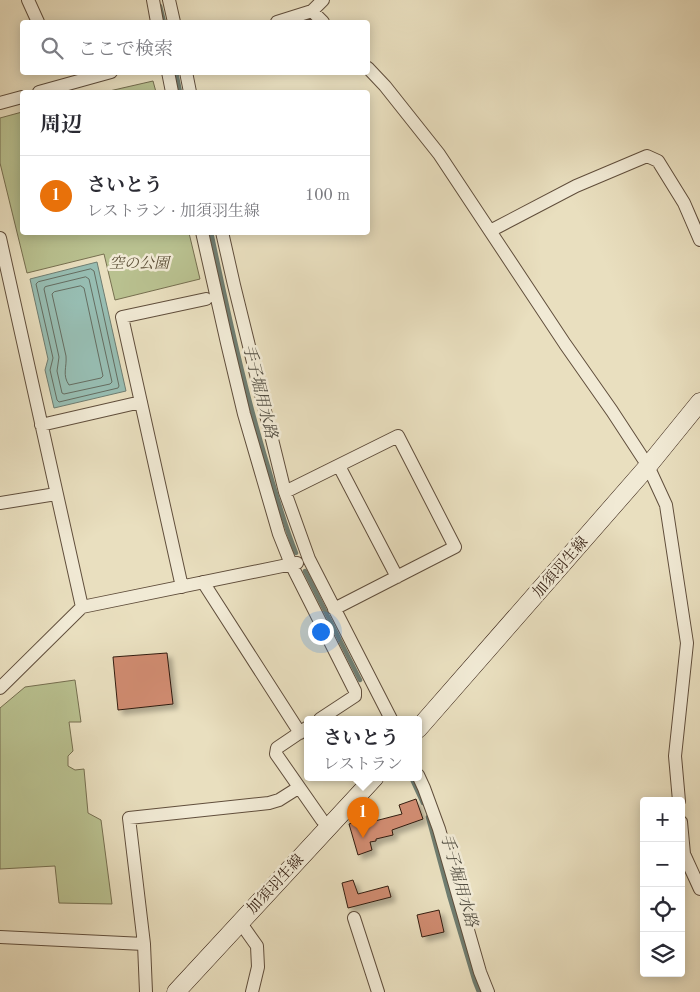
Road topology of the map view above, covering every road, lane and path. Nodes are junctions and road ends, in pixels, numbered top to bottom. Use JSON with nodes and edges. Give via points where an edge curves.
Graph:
{"nodes":[{"id":1,"x":28,"y":0,"type":"edge"},
{"id":2,"x":153,"y":0,"type":"edge"},
{"id":3,"x":169,"y":0,"type":"edge"},
{"id":4,"x":323,"y":0,"type":"edge"},
{"id":5,"x":312,"y":11,"type":"junction"},
{"id":6,"x":37,"y":20,"type":"edge"},
{"id":7,"x":158,"y":20,"type":"edge"},
{"id":8,"x":174,"y":20,"type":"edge"},
{"id":9,"x":283,"y":20,"type":"edge"},
{"id":10,"x":321,"y":20,"type":"edge"},
{"id":11,"x":370,"y":70,"type":"edge"},
{"id":12,"x":62,"y":75,"type":"edge"},
{"id":13,"x":101,"y":75,"type":"edge"},
{"id":14,"x":169,"y":75,"type":"edge"},
{"id":15,"x":187,"y":75,"type":"edge"},
{"id":16,"x":67,"y":85,"type":"junction"},
{"id":17,"x":47,"y":90,"type":"edge"},
{"id":18,"x":172,"y":90,"type":"edge"},
{"id":19,"x":190,"y":90,"type":"edge"},
{"id":20,"x":20,"y":98,"type":"edge"},
{"id":21,"x":0,"y":103,"type":"edge"},
{"id":22,"x":490,"y":231,"type":"junction"},
{"id":23,"x":203,"y":235,"type":"edge"},
{"id":24,"x":223,"y":235,"type":"edge"},
{"id":25,"x":0,"y":238,"type":"edge"},
{"id":26,"x":700,"y":240,"type":"edge"},
{"id":27,"x":206,"y":299,"type":"dead end"},
{"id":28,"x":141,"y":402,"type":"junction"},
{"id":29,"x":700,"y":402,"type":"edge"},
{"id":30,"x":41,"y":426,"type":"junction"},
{"id":31,"x":339,"y":466,"type":"junction"},
{"id":32,"x":648,"y":466,"type":"junction"},
{"id":33,"x":285,"y":492,"type":"junction"},
{"id":34,"x":56,"y":494,"type":"junction"},
{"id":35,"x":0,"y":503,"type":"edge"},
{"id":36,"x":309,"y":559,"type":"junction"},
{"id":37,"x":291,"y":564,"type":"junction"},
{"id":38,"x":397,"y":577,"type":"junction"},
{"id":39,"x":204,"y":582,"type":"junction"},
{"id":40,"x":182,"y":587,"type":"junction"},
{"id":41,"x":82,"y":607,"type":"junction"},
{"id":42,"x":334,"y":609,"type":"junction"},
{"id":43,"x":0,"y":688,"type":"edge"},
{"id":44,"x":325,"y":716,"type":"edge"},
{"id":45,"x":388,"y":716,"type":"edge"},
{"id":46,"x":422,"y":724,"type":"edge"},
{"id":47,"x":304,"y":730,"type":"edge"},
{"id":48,"x":370,"y":781,"type":"edge"},
{"id":49,"x":421,"y":781,"type":"edge"},
{"id":50,"x":298,"y":788,"type":"junction"},
{"id":51,"x":679,"y":797,"type":"edge"},
{"id":52,"x":329,"y":826,"type":"junction"},
{"id":53,"x":683,"y":842,"type":"edge"},
{"id":54,"x":700,"y":889,"type":"edge"},
{"id":55,"x":354,"y":918,"type":"dead end"},
{"id":56,"x":240,"y":922,"type":"junction"},
{"id":57,"x":0,"y":937,"type":"edge"},
{"id":58,"x":144,"y":944,"type":"junction"},
{"id":59,"x":146,"y":992,"type":"edge"},
{"id":60,"x":176,"y":992,"type":"edge"},
{"id":61,"x":252,"y":992,"type":"edge"},
{"id":62,"x":378,"y":992,"type":"edge"},
{"id":63,"x":488,"y":992,"type":"edge"}],
"edges":[{"from":1,"to":6,"type":"street"},
{"from":2,"to":7,"type":"street"},
{"from":3,"to":8,"type":"street"},
{"from":4,"to":5,"type":"street"},
{"from":5,"to":9,"type":"street"},
{"from":5,"to":10,"type":"street"},
{"from":11,"to":22,"type":"street","via":[[439,154]]},
{"from":12,"to":16,"type":"street"},
{"from":13,"to":16,"type":"street"},
{"from":14,"to":18,"type":"street"},
{"from":15,"to":19,"type":"street"},
{"from":16,"to":17,"type":"street"},
{"from":20,"to":21,"type":"street"},
{"from":22,"to":26,"type":"street","via":[[576,186],[647,156],[658,161],[684,202]]},
{"from":22,"to":32,"type":"street"},
{"from":23,"to":37,"type":"street","via":[[244,414]]},
{"from":24,"to":33,"type":"street"},
{"from":25,"to":30,"type":"street"},
{"from":27,"to":28,"type":"street","via":[[122,317]]},
{"from":28,"to":30,"type":"street"},
{"from":28,"to":40,"type":"street"},
{"from":29,"to":32,"type":"main road","name":"加須羽生線"},
{"from":30,"to":34,"type":"street"},
{"from":31,"to":33,"type":"street"},
{"from":31,"to":38,"type":"street"},
{"from":31,"to":38,"type":"street","via":[[398,436],[455,547]]},
{"from":32,"to":46,"type":"main road","name":"加須羽生線"},
{"from":32,"to":51,"type":"street","via":[[666,505],[687,643],[675,756]]},
{"from":33,"to":36,"type":"street"},
{"from":34,"to":35,"type":"street"},
{"from":34,"to":41,"type":"street"},
{"from":36,"to":37,"type":"street"},
{"from":36,"to":42,"type":"street"},
{"from":37,"to":39,"type":"street"},
{"from":37,"to":44,"type":"street","via":[[355,691],[355,696]]},
{"from":38,"to":42,"type":"street"},
{"from":39,"to":40,"type":"street"},
{"from":39,"to":47,"type":"street"},
{"from":40,"to":41,"type":"street"},
{"from":41,"to":43,"type":"street"},
{"from":42,"to":45,"type":"street"},
{"from":47,"to":50,"type":"street","via":[[277,748],[276,754]]},
{"from":48,"to":52,"type":"main road","name":"加須羽生線"},
{"from":49,"to":63,"type":"street","via":[[440,830]]},
{"from":50,"to":52,"type":"street"},
{"from":50,"to":58,"type":"street","via":[[279,800],[269,802],[128,818]]},
{"from":52,"to":56,"type":"main road","name":"加須羽生線"},
{"from":53,"to":54,"type":"street","via":[[684,854]]},
{"from":55,"to":62,"type":"street"},
{"from":56,"to":60,"type":"main road","name":"加須羽生線"},
{"from":56,"to":61,"type":"street","via":[[257,946],[258,967]]},
{"from":57,"to":58,"type":"street"},
{"from":58,"to":59,"type":"street"}]}
